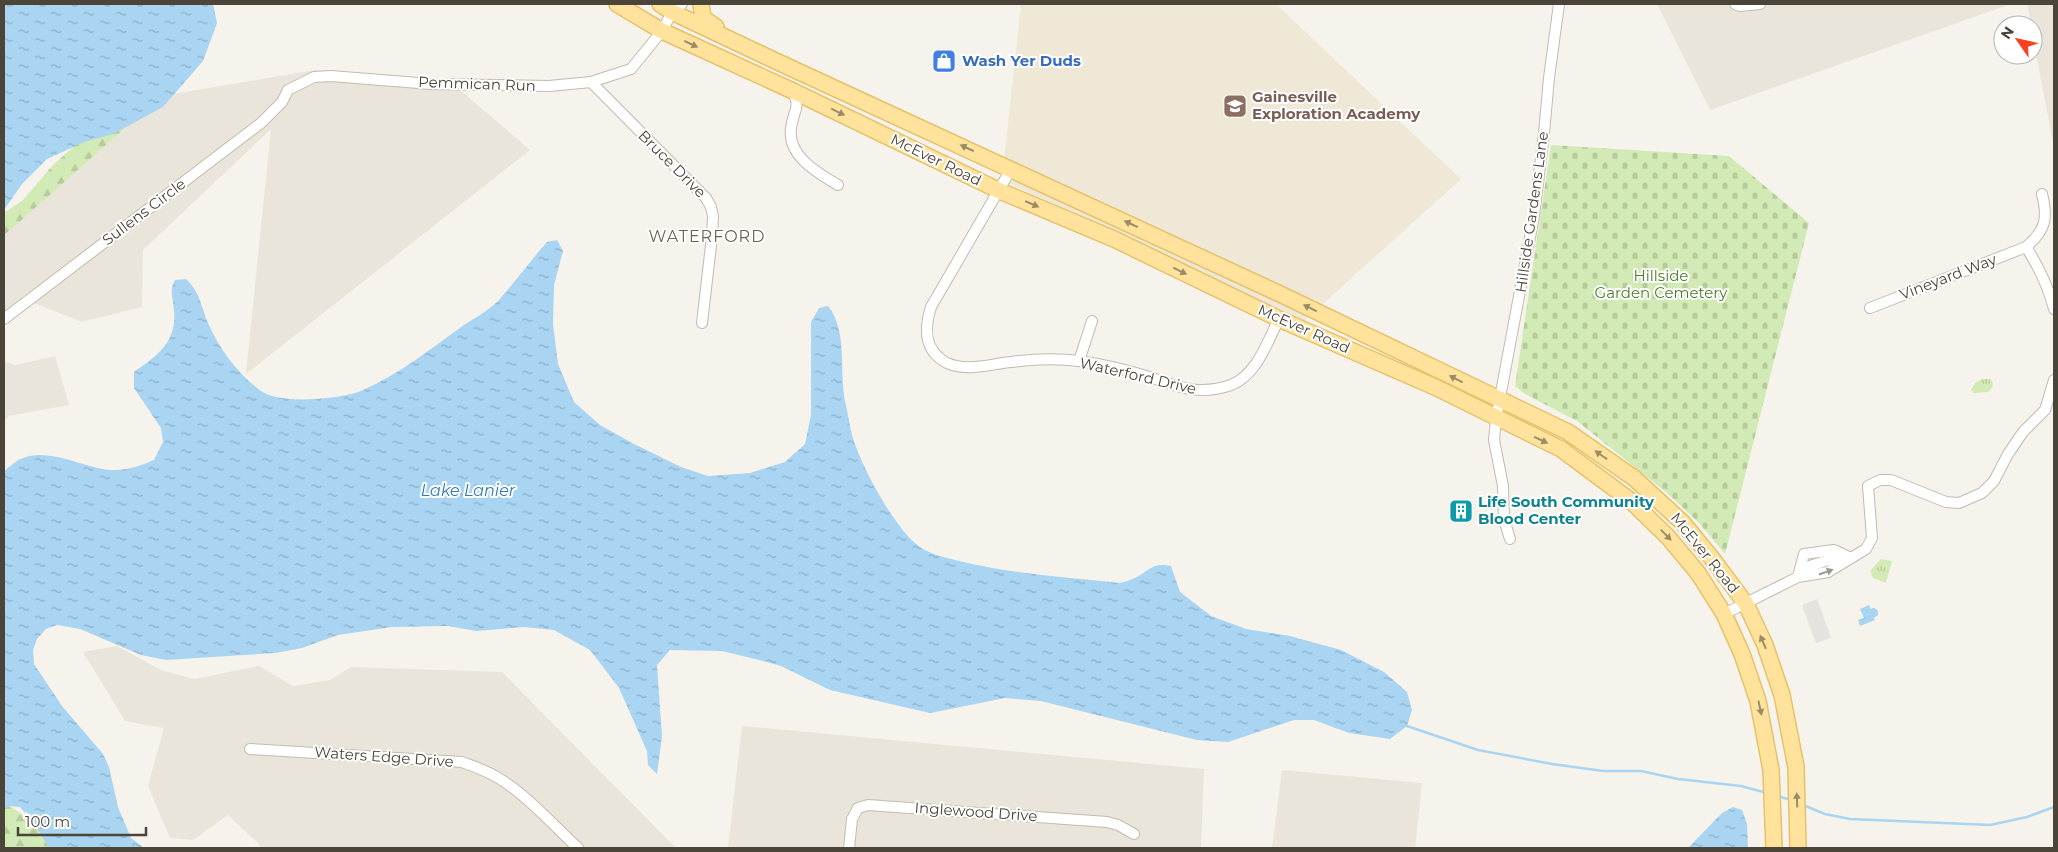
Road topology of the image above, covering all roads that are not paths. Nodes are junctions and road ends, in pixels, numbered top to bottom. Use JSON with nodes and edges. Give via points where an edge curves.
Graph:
{"nodes":[{"id":1,"x":617,"y":4,"type":"edge"},
{"id":2,"x":701,"y":4,"type":"edge"},
{"id":3,"x":1559,"y":4,"type":"edge"},
{"id":4,"x":1734,"y":4,"type":"edge"},
{"id":5,"x":1760,"y":4,"type":"edge"},
{"id":6,"x":671,"y":6,"type":"edge"},
{"id":7,"x":662,"y":31,"type":"junction"},
{"id":8,"x":780,"y":63,"type":"junction"},
{"id":9,"x":591,"y":82,"type":"junction"},
{"id":10,"x":793,"y":91,"type":"junction"},
{"id":11,"x":282,"y":102,"type":"joint"},
{"id":12,"x":1011,"y":169,"type":"junction"},
{"id":13,"x":838,"y":185,"type":"dead end"},
{"id":14,"x":1000,"y":191,"type":"junction"},
{"id":15,"x":2042,"y":194,"type":"dead end"},
{"id":16,"x":2026,"y":247,"type":"junction"},
{"id":17,"x":1870,"y":308,"type":"dead end"},
{"id":18,"x":2054,"y":309,"type":"edge"},
{"id":19,"x":4,"y":319,"type":"edge"},
{"id":20,"x":1279,"y":319,"type":"junction"},
{"id":21,"x":1092,"y":321,"type":"dead end"},
{"id":22,"x":702,"y":323,"type":"dead end"},
{"id":23,"x":1079,"y":361,"type":"junction"},
{"id":24,"x":2054,"y":380,"type":"edge"},
{"id":25,"x":1500,"y":401,"type":"junction"},
{"id":26,"x":1496,"y":419,"type":"junction"},
{"id":27,"x":1510,"y":539,"type":"dead end"},
{"id":28,"x":1851,"y":558,"type":"junction"},
{"id":29,"x":1799,"y":573,"type":"junction"},
{"id":30,"x":1746,"y":604,"type":"junction"},
{"id":31,"x":1724,"y":614,"type":"junction"},
{"id":32,"x":250,"y":749,"type":"dead end"},
{"id":33,"x":1134,"y":834,"type":"dead end"},
{"id":34,"x":578,"y":848,"type":"edge"},
{"id":35,"x":849,"y":848,"type":"edge"},
{"id":36,"x":1774,"y":848,"type":"edge"},
{"id":37,"x":1798,"y":848,"type":"edge"}],
"edges":[{"from":1,"to":7,"type":"main road","name":"McEver Road"},
{"from":2,"to":8,"type":"main road","via":[[701,14],[707,22],[769,52]]},
{"from":3,"to":25,"type":"street","name":"Hillside Gardens Lane","via":[[1534,216]]},
{"from":4,"to":5,"type":"street"},
{"from":6,"to":7,"type":"street","name":"Pemmican Run"},
{"from":6,"to":8,"type":"main road","name":"McEver Road"},
{"from":7,"to":9,"type":"street","name":"Pemmican Run","via":[[631,69]]},
{"from":7,"to":10,"type":"main road","name":"McEver Road","one_way":true},
{"from":12,"to":8,"type":"main road","name":"McEver Road","one_way":true},
{"from":9,"to":11,"type":"street","name":"Pemmican Run","via":[[549,86],[431,84],[314,77],[288,90]]},
{"from":9,"to":22,"type":"street","name":"Bruce Drive","via":[[706,198],[711,207],[712,238]]},
{"from":10,"to":13,"type":"street","via":[[799,104],[791,128],[794,146],[806,162]]},
{"from":10,"to":14,"type":"main road","name":"McEver Road","one_way":true},
{"from":11,"to":19,"type":"street","name":"Sullens Circle","via":[[261,123]]},
{"from":12,"to":14,"type":"street","name":"Waterford Drive"},
{"from":25,"to":12,"type":"main road","name":"McEver Road","one_way":true,"via":[[1278,292]]},
{"from":14,"to":20,"type":"main road","name":"McEver Road","one_way":true,"via":[[1114,239]]},
{"from":14,"to":23,"type":"street","name":"Waterford Drive","via":[[931,307],[926,334],[929,344],[935,354],[955,366]]},
{"from":15,"to":16,"type":"street","name":"Vineyard Way","via":[[2046,211],[2044,227]]},
{"from":16,"to":17,"type":"street","name":"Vineyard Way"},
{"from":16,"to":18,"type":"street","via":[[2039,266]]},
{"from":20,"to":23,"type":"street","name":"Waterford Drive","via":[[1259,360],[1246,376],[1231,385],[1209,391],[1192,391],[1143,375]]},
{"from":20,"to":26,"type":"main road","name":"McEver Road","via":[[1435,387]]},
{"from":21,"to":23,"type":"street"},
{"from":24,"to":28,"type":"street","via":[[2045,410],[2023,432],[1994,481],[1982,493],[1959,503],[1946,502],[1891,480],[1880,480],[1868,486],[1872,538],[1866,549]]},
{"from":25,"to":26,"type":"street","name":"Hillside Gardens Lane"},
{"from":30,"to":25,"type":"main road","name":"McEver Road","one_way":true,"via":[[1683,523],[1634,478],[1568,432]]},
{"from":26,"to":27,"type":"street","name":"Hillside Gardens Lane","via":[[1494,440],[1504,493],[1504,519]]},
{"from":26,"to":31,"type":"main road","name":"McEver Road","one_way":true,"via":[[1561,449],[1631,501],[1668,537],[1698,573]]},
{"from":29,"to":28,"type":"street","one_way":true,"via":[[1829,560]]},
{"from":28,"to":29,"type":"street","via":[[1834,550],[1804,554]]},
{"from":29,"to":30,"type":"street"},
{"from":30,"to":31,"type":"street"},
{"from":37,"to":30,"type":"main road","name":"McEver Road","one_way":true,"via":[[1796,767],[1782,695],[1765,645]]},
{"from":31,"to":36,"type":"main road","name":"McEver Road","one_way":true,"via":[[1758,701],[1772,770]]},
{"from":32,"to":34,"type":"street","name":"Waters Edge Drive","via":[[462,762],[501,779]]},
{"from":33,"to":35,"type":"street","name":"Inglewood Drive","via":[[1108,822],[868,805],[858,808],[852,819]]}]}
